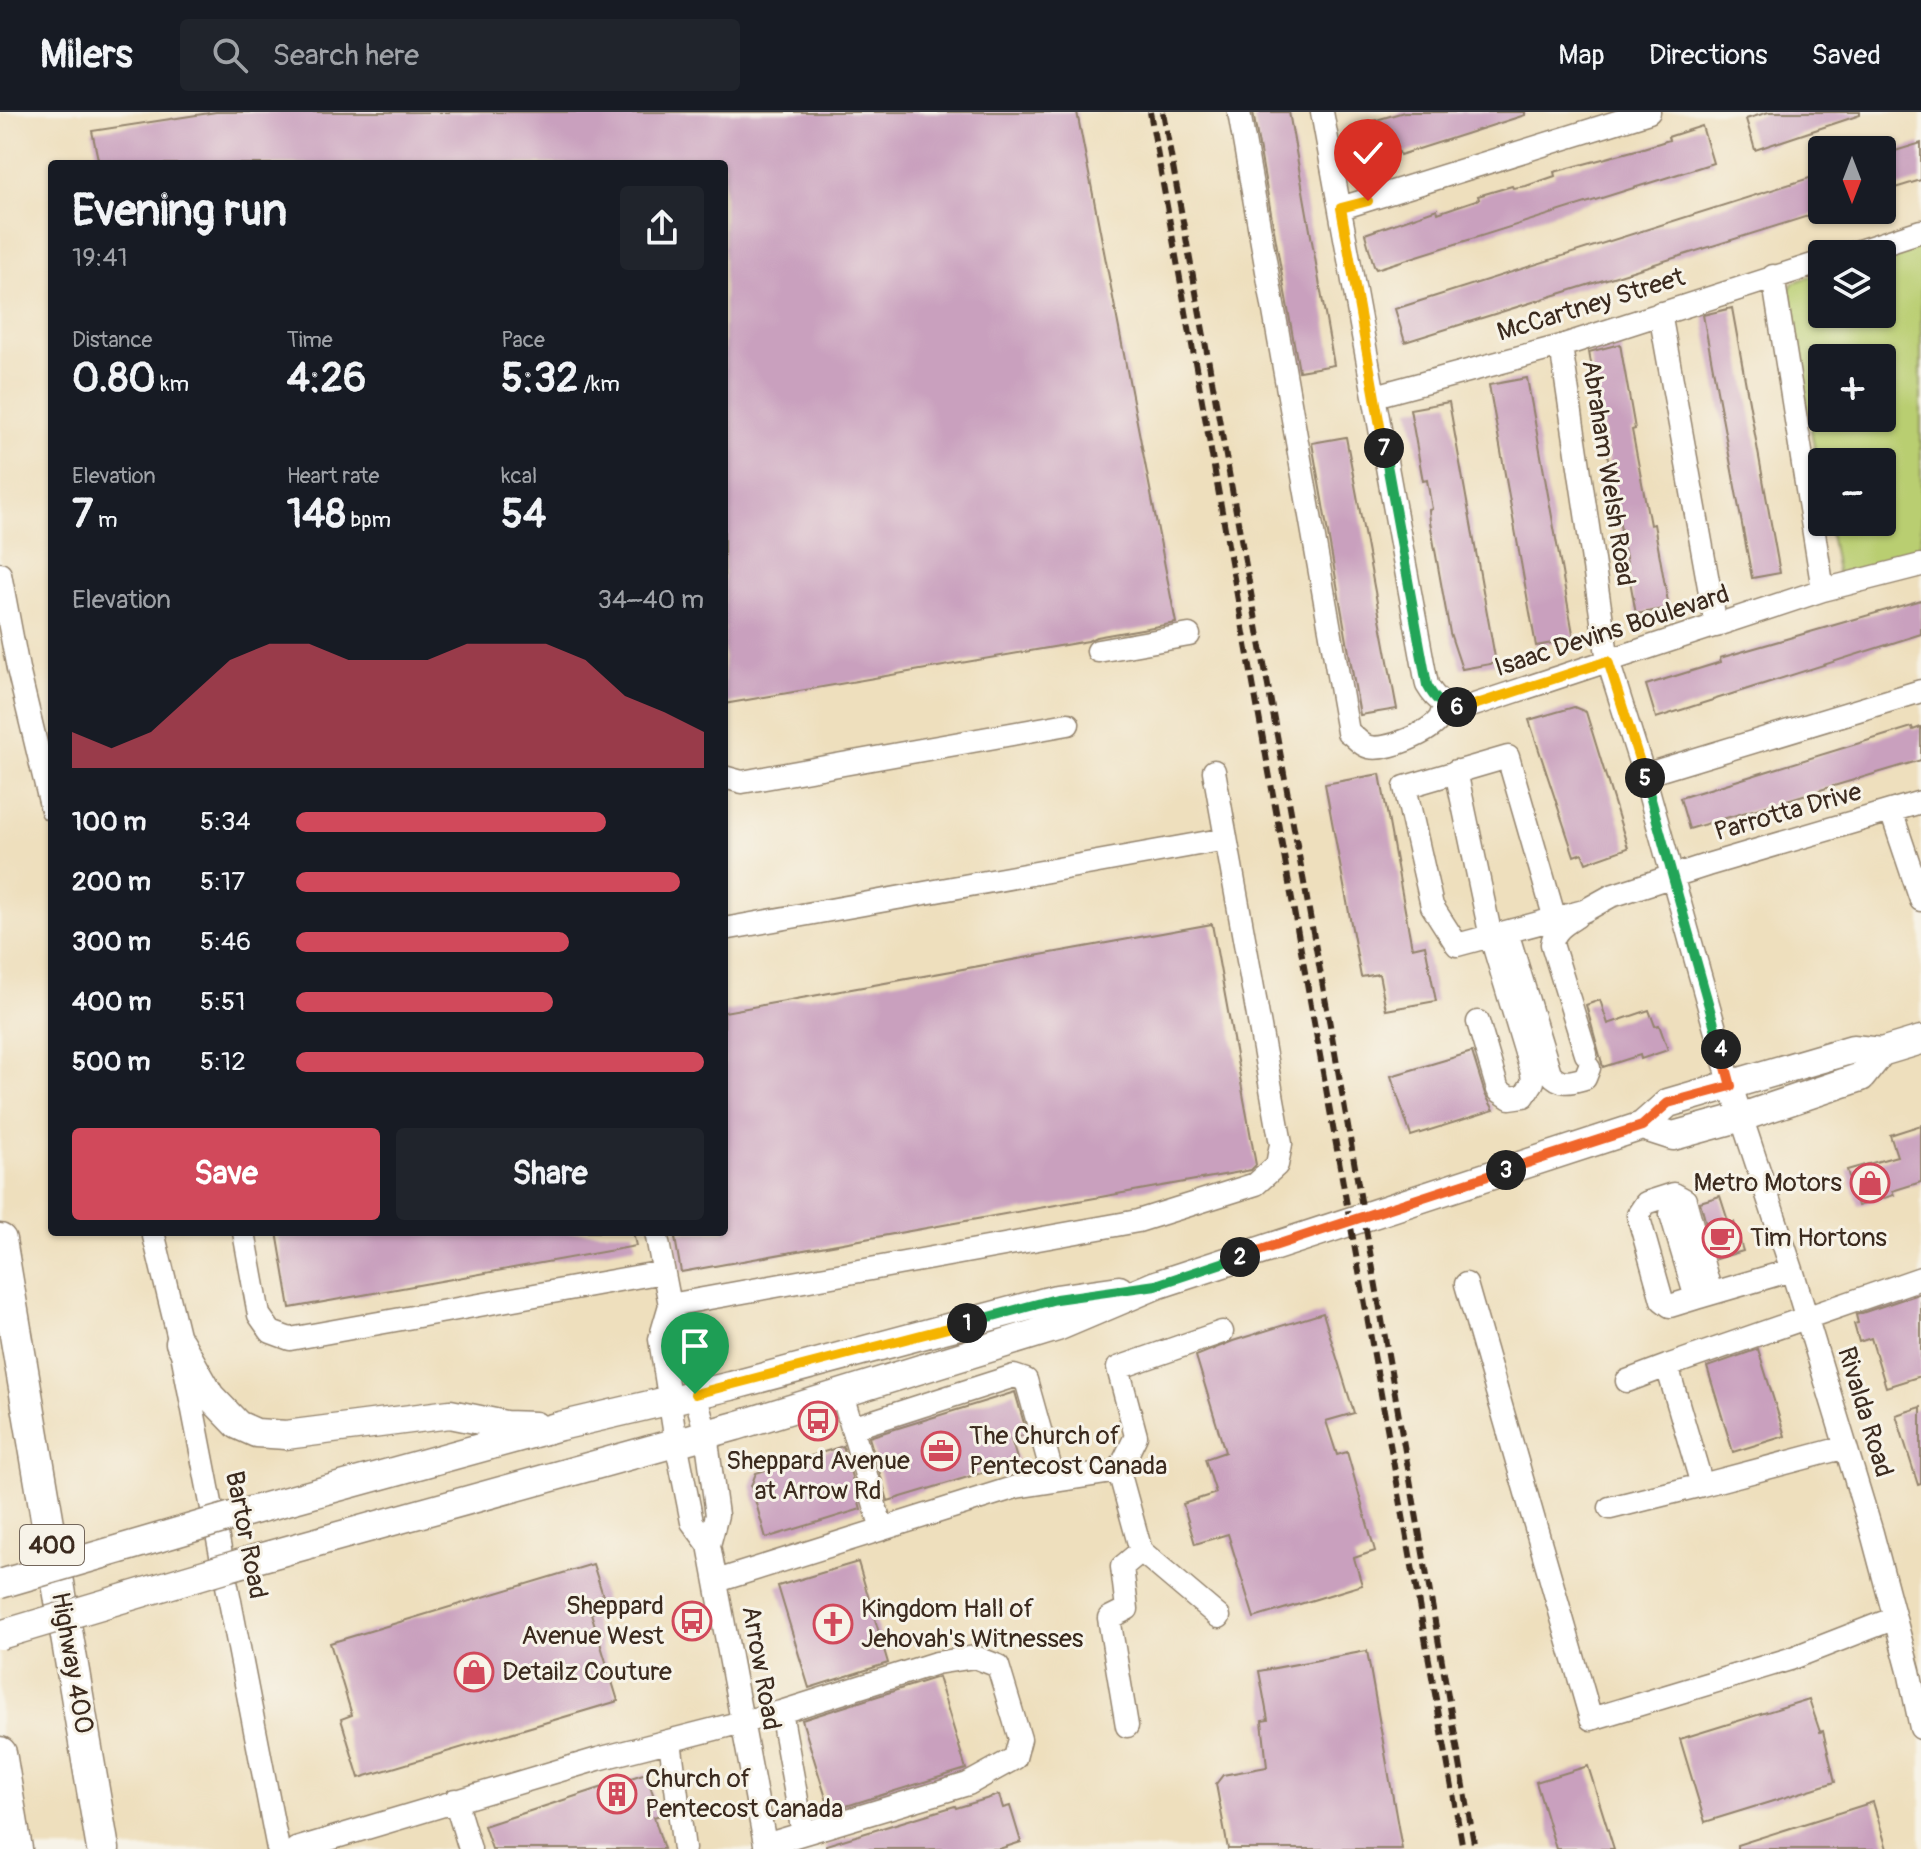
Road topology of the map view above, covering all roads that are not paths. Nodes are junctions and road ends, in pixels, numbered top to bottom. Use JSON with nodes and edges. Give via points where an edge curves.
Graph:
{"nodes":[{"id":1,"x":1239,"y":112,"type":"edge"},
{"id":2,"x":1322,"y":112,"type":"edge"},
{"id":3,"x":1649,"y":112,"type":"edge"},
{"id":4,"x":1341,"y":208,"type":"junction"},
{"id":5,"x":1921,"y":231,"type":"edge"},
{"id":6,"x":1893,"y":240,"type":"edge"},
{"id":7,"x":1808,"y":266,"type":"edge"},
{"id":8,"x":1773,"y":276,"type":"junction"},
{"id":9,"x":1660,"y":313,"type":"junction"},
{"id":10,"x":1561,"y":346,"type":"junction"},
{"id":11,"x":1375,"y":396,"type":"junction"},
{"id":12,"x":1921,"y":565,"type":"edge"},
{"id":13,"x":0,"y":574,"type":"edge"},
{"id":14,"x":1823,"y":590,"type":"junction"},
{"id":15,"x":1716,"y":626,"type":"junction"},
{"id":16,"x":1189,"y":635,"type":"dead end"},
{"id":17,"x":1098,"y":651,"type":"dead end"},
{"id":18,"x":1608,"y":661,"type":"junction"},
{"id":19,"x":1921,"y":691,"type":"edge"},
{"id":20,"x":1444,"y":705,"type":"junction"},
{"id":21,"x":1068,"y":724,"type":"dead end"},
{"id":22,"x":1214,"y":771,"type":"dead end"},
{"id":23,"x":1456,"y":771,"type":"junction"},
{"id":24,"x":1644,"y":775,"type":"junction"},
{"id":25,"x":728,"y":778,"type":"edge"},
{"id":26,"x":48,"y":793,"type":"edge"},
{"id":27,"x":1921,"y":802,"type":"edge"},
{"id":28,"x":1891,"y":811,"type":"junction"},
{"id":29,"x":1226,"y":839,"type":"junction"},
{"id":30,"x":1671,"y":877,"type":"junction"},
{"id":31,"x":1921,"y":900,"type":"edge"},
{"id":32,"x":1584,"y":911,"type":"junction"},
{"id":33,"x":1555,"y":919,"type":"junction"},
{"id":34,"x":728,"y":928,"type":"edge"},
{"id":35,"x":1499,"y":935,"type":"junction"},
{"id":36,"x":1478,"y":1022,"type":"dead end"},
{"id":37,"x":1921,"y":1040,"type":"edge"},
{"id":38,"x":1881,"y":1052,"type":"junction"},
{"id":39,"x":1731,"y":1086,"type":"junction"},
{"id":40,"x":1742,"y":1117,"type":"junction"},
{"id":41,"x":1642,"y":1126,"type":"junction"},
{"id":42,"x":1671,"y":1214,"type":"dead end"},
{"id":43,"x":154,"y":1236,"type":"edge"},
{"id":44,"x":245,"y":1236,"type":"edge"},
{"id":45,"x":657,"y":1236,"type":"edge"},
{"id":46,"x":0,"y":1240,"type":"edge"},
{"id":47,"x":1792,"y":1270,"type":"junction"},
{"id":48,"x":663,"y":1272,"type":"junction"},
{"id":49,"x":1921,"y":1278,"type":"edge"},
{"id":50,"x":1466,"y":1284,"type":"dead end"},
{"id":51,"x":1156,"y":1285,"type":"junction"},
{"id":52,"x":1704,"y":1296,"type":"junction"},
{"id":53,"x":670,"y":1305,"type":"junction"},
{"id":54,"x":1807,"y":1316,"type":"junction"},
{"id":55,"x":1222,"y":1332,"type":"dead end"},
{"id":56,"x":180,"y":1343,"type":"junction"},
{"id":57,"x":1667,"y":1366,"type":"junction"},
{"id":58,"x":1627,"y":1381,"type":"dead end"},
{"id":59,"x":842,"y":1394,"type":"junction"},
{"id":60,"x":683,"y":1397,"type":"junction"},
{"id":61,"x":560,"y":1426,"type":"junction"},
{"id":62,"x":852,"y":1428,"type":"junction"},
{"id":63,"x":706,"y":1434,"type":"junction"},
{"id":64,"x":676,"y":1442,"type":"junction"},
{"id":65,"x":1846,"y":1447,"type":"junction"},
{"id":66,"x":1119,"y":1471,"type":"junction"},
{"id":67,"x":1058,"y":1479,"type":"junction"},
{"id":68,"x":1702,"y":1485,"type":"junction"},
{"id":69,"x":1610,"y":1508,"type":"dead end"},
{"id":70,"x":882,"y":1529,"type":"junction"},
{"id":71,"x":709,"y":1545,"type":"junction"},
{"id":72,"x":1141,"y":1551,"type":"junction"},
{"id":73,"x":717,"y":1581,"type":"junction"},
{"id":74,"x":0,"y":1584,"type":"edge"},
{"id":75,"x":1219,"y":1617,"type":"dead end"},
{"id":76,"x":1895,"y":1618,"type":"junction"},
{"id":77,"x":0,"y":1635,"type":"edge"},
{"id":78,"x":781,"y":1712,"type":"junction"},
{"id":79,"x":743,"y":1723,"type":"junction"},
{"id":80,"x":1127,"y":1726,"type":"dead end"},
{"id":81,"x":1921,"y":1728,"type":"edge"},
{"id":82,"x":670,"y":1741,"type":"junction"},
{"id":83,"x":0,"y":1753,"type":"edge"},
{"id":84,"x":455,"y":1800,"type":"junction"},
{"id":85,"x":803,"y":1833,"type":"junction"},
{"id":86,"x":340,"y":1843,"type":"edge"},
{"id":87,"x":765,"y":1847,"type":"edge"},
{"id":88,"x":16,"y":1849,"type":"edge"},
{"id":89,"x":103,"y":1849,"type":"edge"},
{"id":90,"x":278,"y":1849,"type":"edge"},
{"id":91,"x":296,"y":1849,"type":"edge"},
{"id":92,"x":470,"y":1849,"type":"edge"},
{"id":93,"x":684,"y":1849,"type":"edge"}],
"edges":[{"from":1,"to":20,"type":"street","via":[[1348,732],[1371,747],[1399,743],[1440,718]]},
{"from":2,"to":4,"type":"street"},
{"from":3,"to":4,"type":"street"},
{"from":4,"to":11,"type":"street"},
{"from":5,"to":6,"type":"street"},
{"from":7,"to":8,"type":"street","name":"McCartney Street"},
{"from":8,"to":9,"type":"street","name":"McCartney Street"},
{"from":8,"to":14,"type":"street"},
{"from":9,"to":10,"type":"street","name":"McCartney Street"},
{"from":9,"to":15,"type":"street"},
{"from":10,"to":11,"type":"street","name":"McCartney Street"},
{"from":10,"to":18,"type":"street","name":"Abraham Welsh Road"},
{"from":11,"to":20,"type":"street","via":[[1427,685]]},
{"from":12,"to":14,"type":"street","name":"Isaac Devins Boulevard"},
{"from":13,"to":26,"type":"street"},
{"from":14,"to":15,"type":"street","name":"Isaac Devins Boulevard"},
{"from":15,"to":18,"type":"street","name":"Isaac Devins Boulevard"},
{"from":16,"to":17,"type":"street"},
{"from":18,"to":20,"type":"street","name":"Isaac Devins Boulevard","via":[[1468,707]]},
{"from":18,"to":24,"type":"street","name":"Abraham Welsh Road"},
{"from":19,"to":24,"type":"street"},
{"from":21,"to":25,"type":"street","via":[[742,782]]},
{"from":22,"to":29,"type":"street"},
{"from":23,"to":33,"type":"street","via":[[1508,757]]},
{"from":23,"to":35,"type":"street"},
{"from":23,"to":35,"type":"street","via":[[1405,787],[1432,906],[1457,945]]},
{"from":24,"to":30,"type":"street","name":"Abraham Welsh Road"},
{"from":27,"to":28,"type":"street","name":"Parrotta Drive"},
{"from":28,"to":30,"type":"street","name":"Parrotta Drive"},
{"from":28,"to":31,"type":"street"},
{"from":29,"to":34,"type":"street"},
{"from":29,"to":53,"type":"street","via":[[1281,1144],[1271,1172],[1251,1186],[1138,1221]]},
{"from":30,"to":32,"type":"street","name":"Parrotta Drive","via":[[1611,896]]},
{"from":30,"to":39,"type":"street","name":"Abraham Welsh Road"},
{"from":32,"to":33,"type":"street"},
{"from":32,"to":35,"type":"street","via":[[1553,935],[1552,944],[1588,1061],[1585,1078],[1568,1083],[1550,1073]]},
{"from":33,"to":35,"type":"street"},
{"from":35,"to":36,"type":"street","via":[[1532,1073],[1524,1096],[1510,1098],[1498,1090]]},
{"from":37,"to":38,"type":"main road"},
{"from":38,"to":39,"type":"main road","via":[[1853,1049]]},
{"from":38,"to":40,"type":"main road","via":[[1861,1077]]},
{"from":39,"to":40,"type":"street","name":"Abraham Welsh Road"},
{"from":39,"to":41,"type":"main road","via":[[1668,1103]]},
{"from":40,"to":41,"type":"main road","via":[[1673,1136]]},
{"from":40,"to":47,"type":"street","name":"Rivalda Road"},
{"from":41,"to":51,"type":"main road"},
{"from":42,"to":52,"type":"street"},
{"from":43,"to":56,"type":"street","name":"Bartor Road"},
{"from":44,"to":48,"type":"street","via":[[259,1315],[271,1332],[290,1339]]},
{"from":45,"to":48,"type":"street"},
{"from":46,"to":89,"type":"highway","name":"Highway 400","number":"400"},
{"from":47,"to":52,"type":"street"},
{"from":47,"to":54,"type":"street","name":"Rivalda Road"},
{"from":48,"to":53,"type":"street"},
{"from":49,"to":54,"type":"street"},
{"from":50,"to":76,"type":"street","via":[[1591,1719],[1790,1659]]},
{"from":51,"to":59,"type":"main road","via":[[1057,1327]]},
{"from":51,"to":60,"type":"main road","via":[[1056,1299]]},
{"from":52,"to":52,"type":"street","via":[[1670,1306],[1662,1300],[1638,1215],[1646,1203],[1674,1194],[1685,1200]]},
{"from":53,"to":60,"type":"street","via":[[686,1335]]},
{"from":54,"to":57,"type":"street"},
{"from":54,"to":65,"type":"street","name":"Rivalda Road"},
{"from":55,"to":66,"type":"street","via":[[1118,1368],[1136,1436]]},
{"from":56,"to":61,"type":"main road","via":[[210,1396],[238,1425],[256,1433],[286,1435],[450,1414],[505,1425]]},
{"from":56,"to":90,"type":"street","name":"Bartor Road"},
{"from":57,"to":58,"type":"street"},
{"from":57,"to":68,"type":"street"},
{"from":59,"to":62,"type":"street"},
{"from":59,"to":63,"type":"main road"},
{"from":60,"to":61,"type":"main road"},
{"from":60,"to":63,"type":"street","name":"Arrow Road"},
{"from":60,"to":64,"type":"street","name":"Arrow Road"},
{"from":61,"to":74,"type":"main road","bridge":true},
{"from":62,"to":67,"type":"street","via":[[1014,1376],[1026,1380]]},
{"from":62,"to":70,"type":"street"},
{"from":63,"to":64,"type":"main road"},
{"from":63,"to":71,"type":"street","name":"Arrow Road","via":[[717,1515]]},
{"from":64,"to":71,"type":"street","name":"Arrow Road","via":[[692,1522]]},
{"from":64,"to":77,"type":"main road","bridge":true},
{"from":65,"to":68,"type":"street"},
{"from":65,"to":76,"type":"street","name":"Rivalda Road"},
{"from":66,"to":67,"type":"street"},
{"from":66,"to":72,"type":"street"},
{"from":67,"to":70,"type":"street"},
{"from":68,"to":69,"type":"street"},
{"from":70,"to":73,"type":"street"},
{"from":71,"to":73,"type":"street","name":"Arrow Road"},
{"from":72,"to":75,"type":"street"},
{"from":72,"to":80,"type":"street","via":[[1122,1567],[1127,1609],[1109,1618]]},
{"from":73,"to":79,"type":"street","name":"Arrow Road"},
{"from":76,"to":81,"type":"street","name":"Rivalda Road"},
{"from":78,"to":79,"type":"street"},
{"from":78,"to":85,"type":"street"},
{"from":78,"to":85,"type":"street","via":[[936,1663],[975,1657],[998,1666],[1020,1739],[1015,1758],[968,1784]]},
{"from":79,"to":82,"type":"street"},
{"from":79,"to":87,"type":"street","name":"Arrow Road"},
{"from":82,"to":84,"type":"street"},
{"from":82,"to":93,"type":"street"},
{"from":83,"to":88,"type":"highway"},
{"from":84,"to":86,"type":"street"},
{"from":84,"to":92,"type":"street"},
{"from":85,"to":87,"type":"street"},
{"from":86,"to":91,"type":"street"}]}
